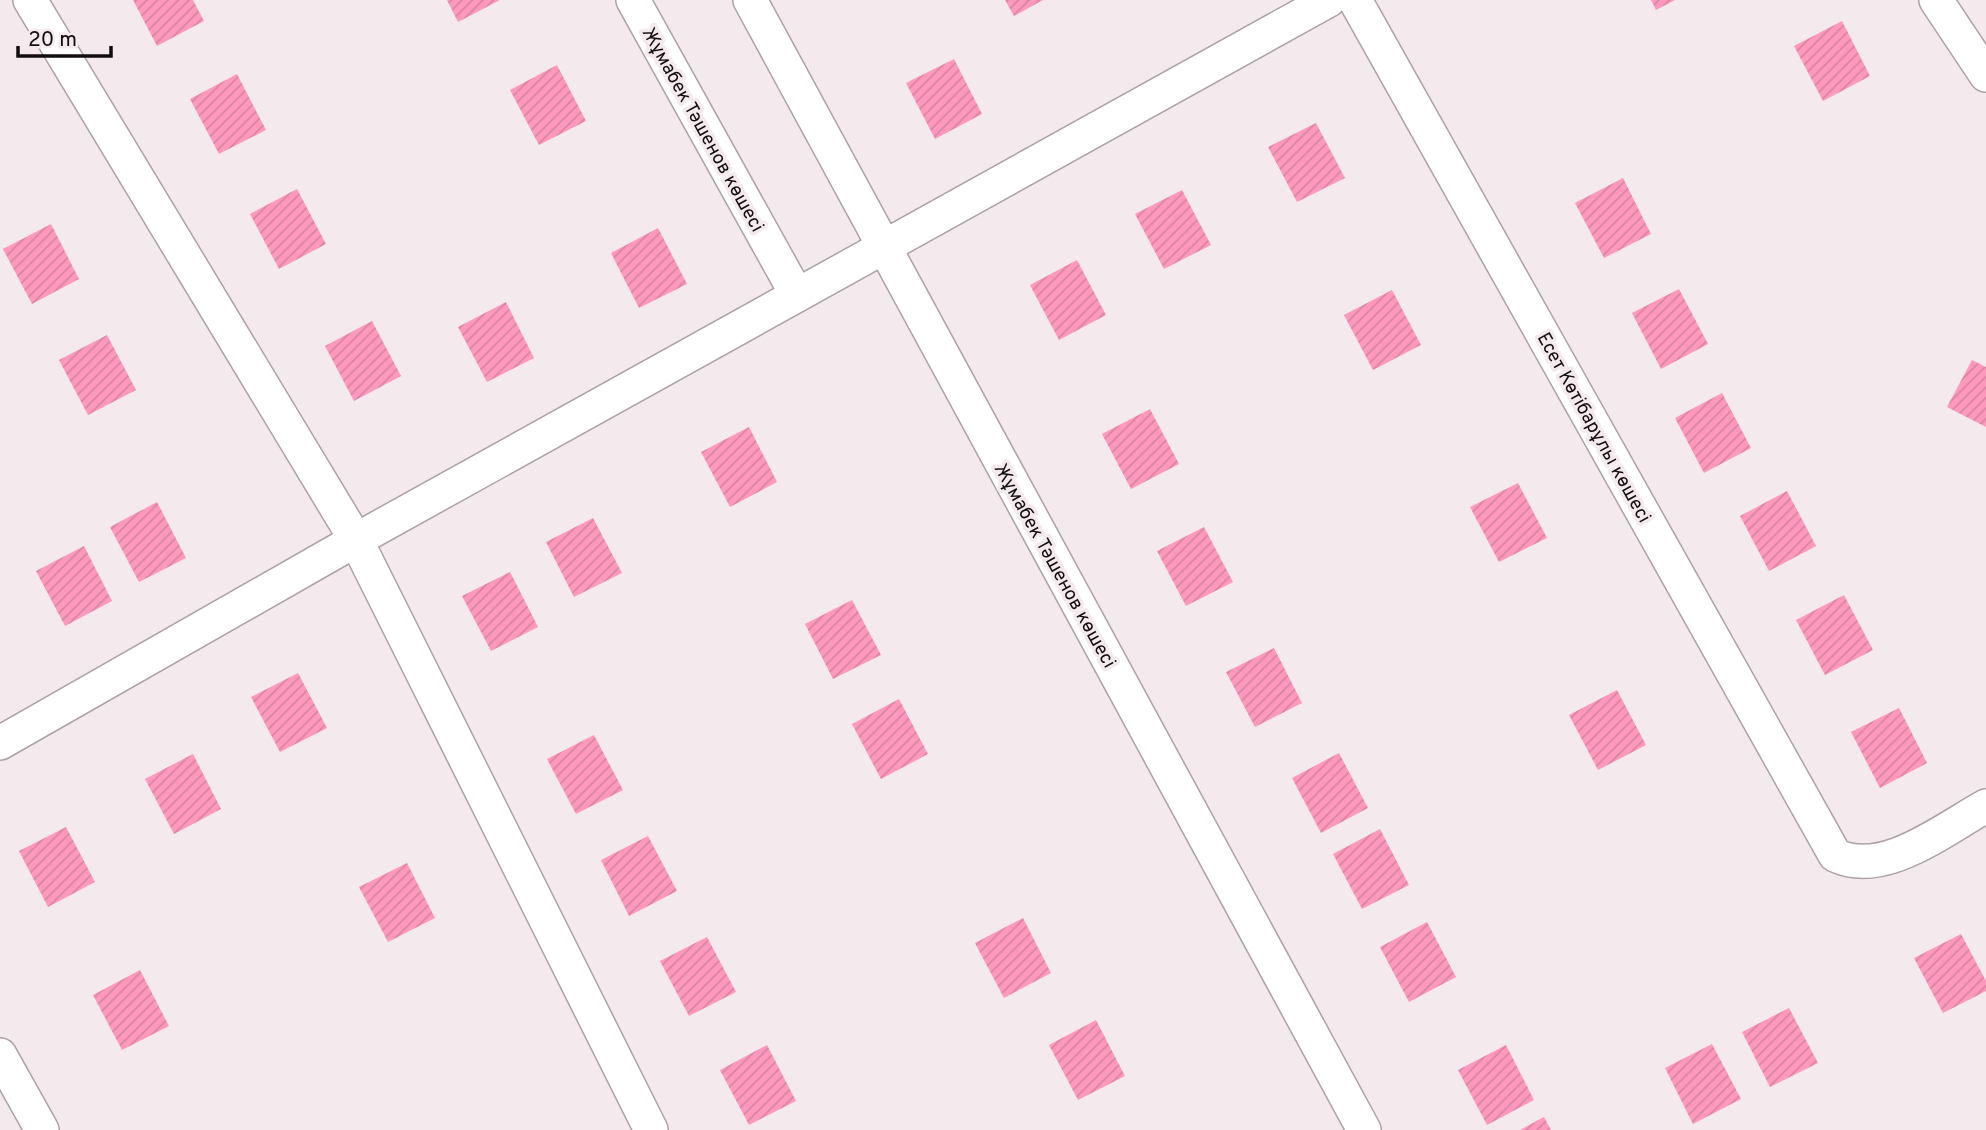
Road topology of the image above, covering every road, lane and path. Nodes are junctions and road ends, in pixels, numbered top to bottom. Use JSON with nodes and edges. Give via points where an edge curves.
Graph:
{"nodes":[{"id":1,"x":30,"y":0,"type":"edge"},
{"id":2,"x":633,"y":0,"type":"edge"},
{"id":3,"x":750,"y":0,"type":"edge"},
{"id":4,"x":1329,"y":0,"type":"edge"},
{"id":5,"x":1355,"y":0,"type":"edge"},
{"id":6,"x":1936,"y":0,"type":"edge"},
{"id":7,"x":1986,"y":75,"type":"edge"},
{"id":8,"x":882,"y":248,"type":"junction"},
{"id":9,"x":797,"y":295,"type":"junction"},
{"id":10,"x":356,"y":540,"type":"junction"},
{"id":11,"x":0,"y":743,"type":"edge"},
{"id":12,"x":1986,"y":806,"type":"edge"},
{"id":13,"x":0,"y":1055,"type":"edge"},
{"id":14,"x":42,"y":1130,"type":"edge"},
{"id":15,"x":651,"y":1130,"type":"edge"},
{"id":16,"x":1364,"y":1130,"type":"edge"}],
"edges":[{"from":1,"to":10,"type":"street"},
{"from":2,"to":9,"type":"street","name":"Жұмабек Тәшенов көшесі"},
{"from":3,"to":8,"type":"street","name":"Жұмабек Тәшенов көшесі"},
{"from":4,"to":8,"type":"street"},
{"from":5,"to":12,"type":"street","name":"Есет Көтібарұлы көшесі","via":[[1835,855],[1852,863],[1868,863],[1902,852]]},
{"from":6,"to":7,"type":"street"},
{"from":8,"to":9,"type":"street"},
{"from":8,"to":16,"type":"street","name":"Жұмабек Тәшенов көшесі"},
{"from":9,"to":10,"type":"street"},
{"from":10,"to":11,"type":"street"},
{"from":10,"to":15,"type":"street"},
{"from":13,"to":14,"type":"street"}]}
